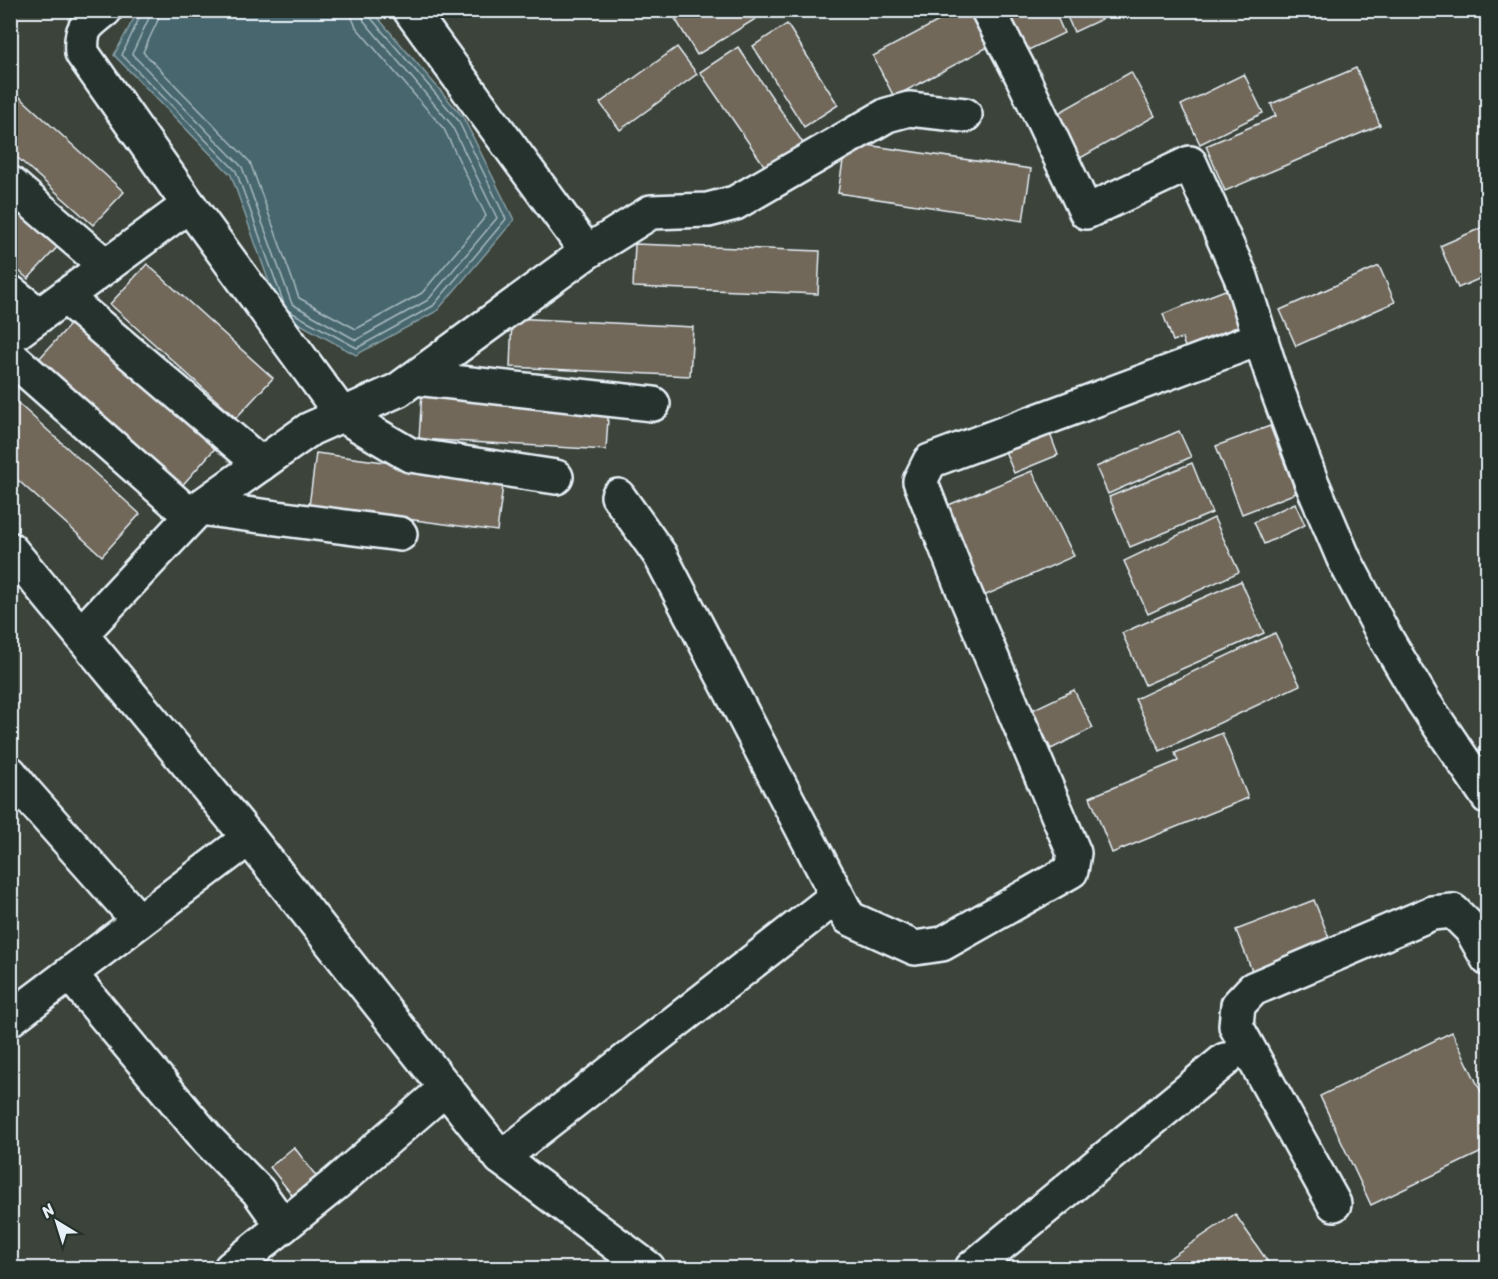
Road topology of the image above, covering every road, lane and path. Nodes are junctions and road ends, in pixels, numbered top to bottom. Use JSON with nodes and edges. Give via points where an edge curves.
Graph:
{"nodes":[{"id":1,"x":105,"y":10,"type":"edge"},
{"id":2,"x":410,"y":10,"type":"edge"},
{"id":3,"x":988,"y":10,"type":"edge"},
{"id":4,"x":965,"y":115,"type":"dead end"},
{"id":5,"x":10,"y":183,"type":"edge"},
{"id":6,"x":189,"y":205,"type":"junction"},
{"id":7,"x":587,"y":252,"type":"junction"},
{"id":8,"x":105,"y":266,"type":"junction"},
{"id":9,"x":10,"y":292,"type":"edge"},
{"id":10,"x":52,"y":306,"type":"junction"},
{"id":11,"x":10,"y":337,"type":"edge"},
{"id":12,"x":1261,"y":338,"type":"junction"},
{"id":13,"x":10,"y":356,"type":"edge"},
{"id":14,"x":416,"y":378,"type":"junction"},
{"id":15,"x":653,"y":404,"type":"dead end"},
{"id":16,"x":342,"y":415,"type":"junction"},
{"id":17,"x":261,"y":464,"type":"junction"},
{"id":18,"x":556,"y":477,"type":"dead end"},
{"id":19,"x":618,"y":496,"type":"dead end"},
{"id":20,"x":195,"y":512,"type":"junction"},
{"id":21,"x":400,"y":534,"type":"dead end"},
{"id":22,"x":10,"y":549,"type":"edge"},
{"id":23,"x":81,"y":634,"type":"junction"},
{"id":24,"x":10,"y":773,"type":"edge"},
{"id":25,"x":1488,"y":797,"type":"edge"},
{"id":26,"x":249,"y":838,"type":"junction"},
{"id":27,"x":837,"y":896,"type":"junction"},
{"id":28,"x":139,"y":921,"type":"junction"},
{"id":29,"x":1488,"y":959,"type":"edge"},
{"id":30,"x":70,"y":974,"type":"junction"},
{"id":31,"x":10,"y":1019,"type":"edge"},
{"id":32,"x":1225,"y":1060,"type":"dead end"},
{"id":33,"x":446,"y":1088,"type":"junction"},
{"id":34,"x":501,"y":1158,"type":"junction"},
{"id":35,"x":1334,"y":1204,"type":"dead end"},
{"id":36,"x":283,"y":1226,"type":"junction"},
{"id":37,"x":231,"y":1269,"type":"edge"},
{"id":38,"x":648,"y":1269,"type":"edge"},
{"id":39,"x":972,"y":1269,"type":"edge"}],
"edges":[{"from":1,"to":6,"type":"street","via":[[85,25],[82,53]]},
{"from":2,"to":7,"type":"street"},
{"from":3,"to":12,"type":"street","via":[[1086,212],[1190,163],[1241,277]]},
{"from":4,"to":7,"type":"street","via":[[909,109],[887,115],[735,203],[708,210],[651,212]]},
{"from":5,"to":8,"type":"street"},
{"from":6,"to":8,"type":"street"},
{"from":6,"to":16,"type":"street"},
{"from":7,"to":14,"type":"street"},
{"from":8,"to":10,"type":"street"},
{"from":9,"to":10,"type":"street"},
{"from":10,"to":11,"type":"street"},
{"from":10,"to":17,"type":"street"},
{"from":12,"to":25,"type":"street","via":[[1311,481],[1344,559],[1423,701]]},
{"from":12,"to":27,"type":"street","via":[[930,461],[920,481],[1074,852],[1071,871],[942,944],[915,948],[849,918]]},
{"from":13,"to":20,"type":"street"},
{"from":14,"to":15,"type":"street"},
{"from":14,"to":16,"type":"street"},
{"from":16,"to":17,"type":"street","via":[[310,429]]},
{"from":16,"to":18,"type":"street","via":[[410,455]]},
{"from":17,"to":20,"type":"street"},
{"from":19,"to":27,"type":"street","via":[[660,555]]},
{"from":20,"to":21,"type":"street"},
{"from":20,"to":23,"type":"street"},
{"from":22,"to":23,"type":"street"},
{"from":23,"to":26,"type":"street"},
{"from":24,"to":28,"type":"street"},
{"from":26,"to":28,"type":"street"},
{"from":26,"to":33,"type":"street"},
{"from":27,"to":34,"type":"street"},
{"from":28,"to":30,"type":"street"},
{"from":29,"to":35,"type":"street","via":[[1471,929],[1453,911],[1432,913],[1253,989],[1238,1005],[1236,1026]]},
{"from":30,"to":31,"type":"street"},
{"from":30,"to":36,"type":"street","via":[[209,1141],[258,1191]]},
{"from":32,"to":39,"type":"street"},
{"from":33,"to":34,"type":"street"},
{"from":33,"to":36,"type":"street"},
{"from":34,"to":38,"type":"street"},
{"from":36,"to":37,"type":"street"}]}
